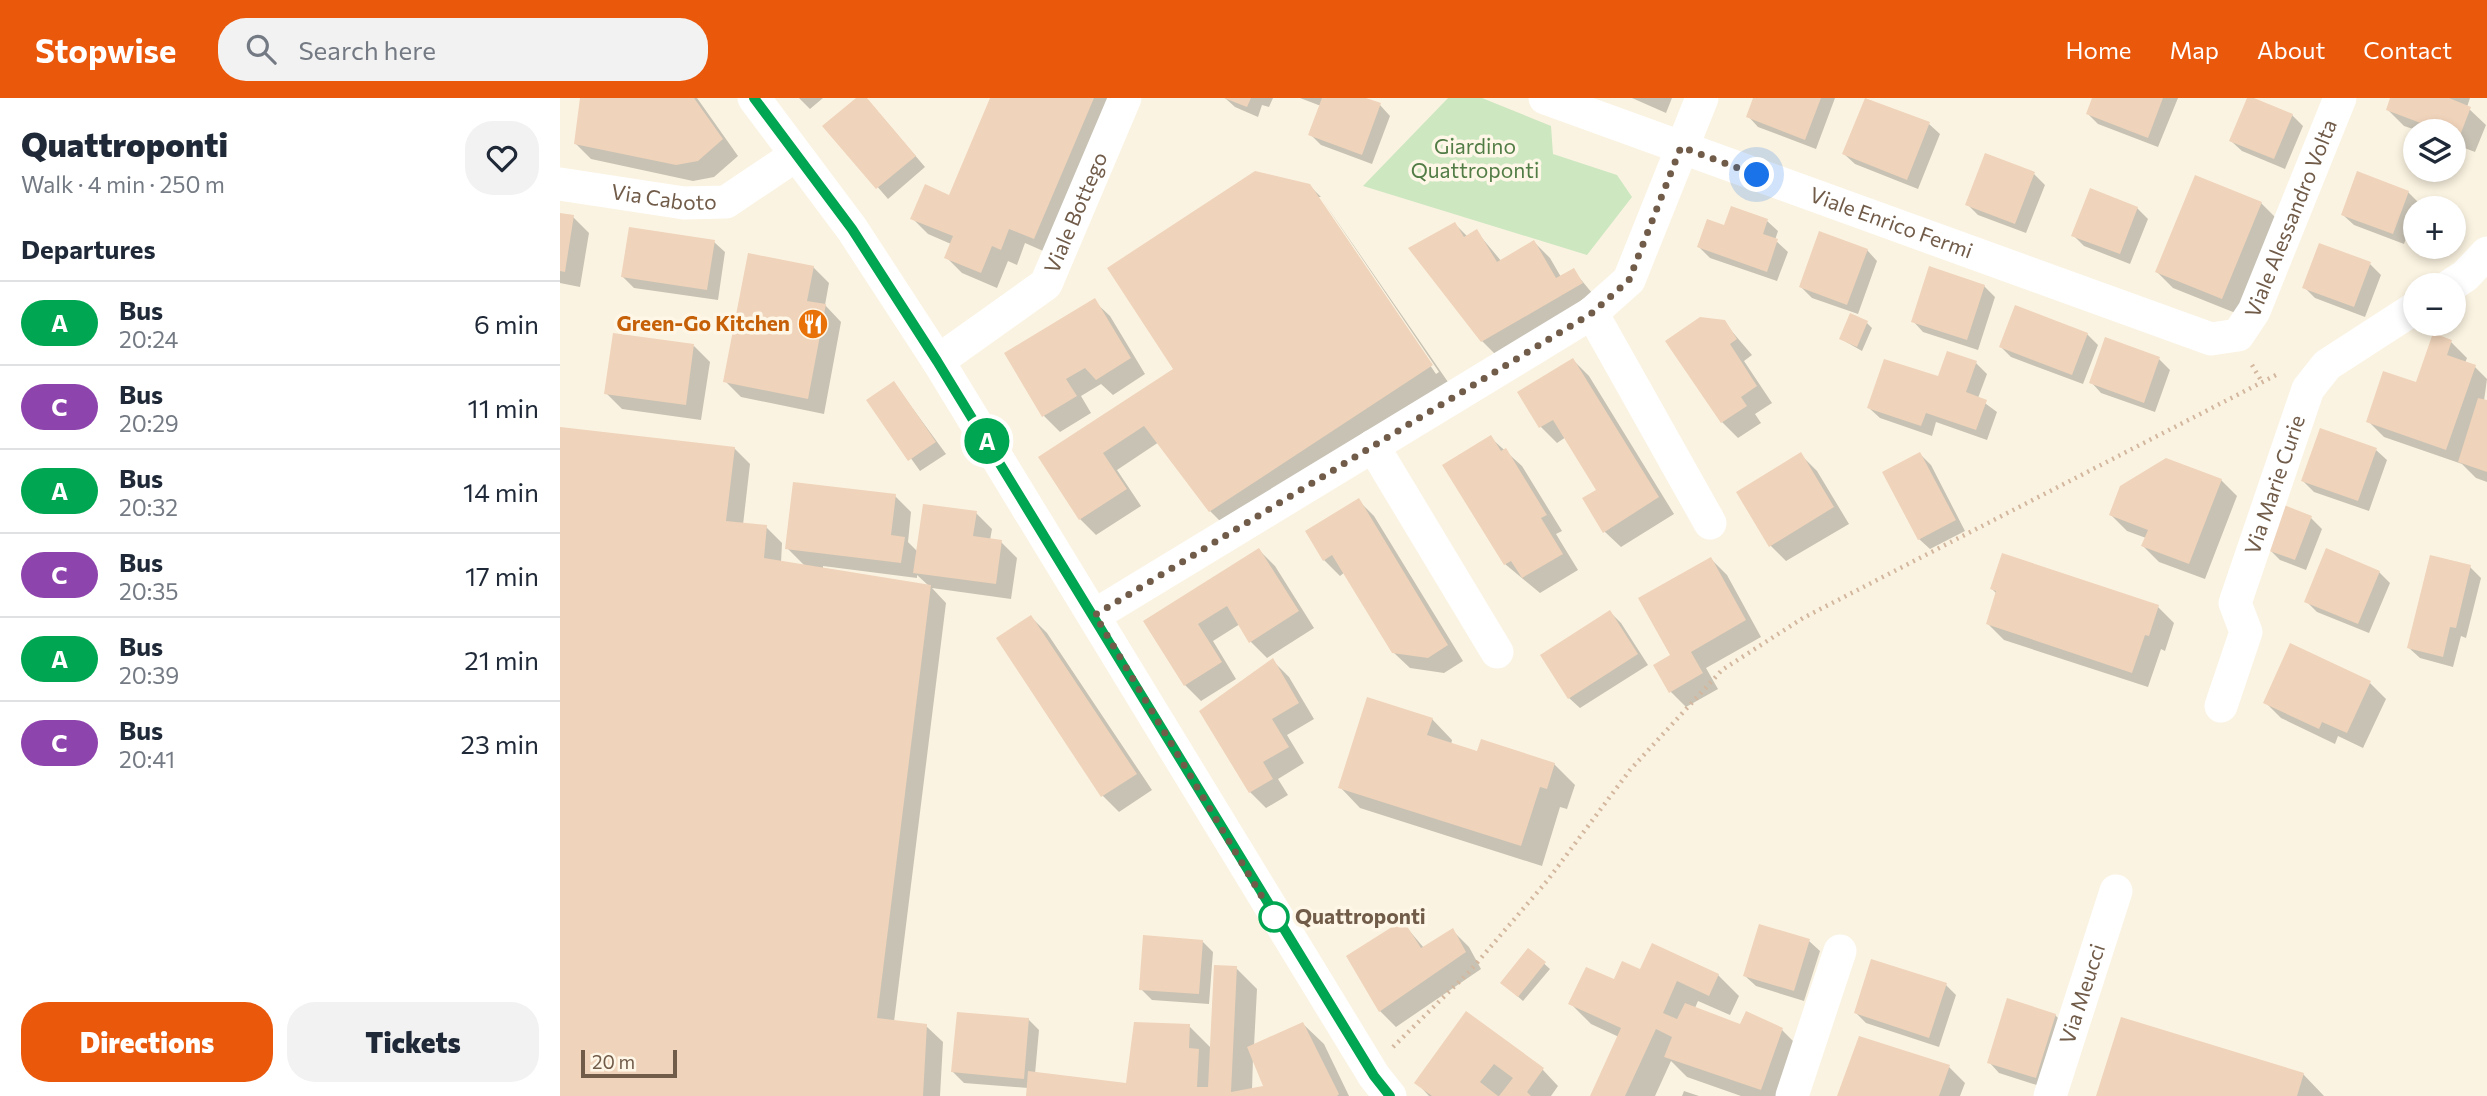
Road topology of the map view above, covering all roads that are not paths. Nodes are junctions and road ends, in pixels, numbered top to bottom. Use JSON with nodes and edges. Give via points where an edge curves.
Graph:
{"nodes":[{"id":1,"x":754,"y":98,"type":"edge"},
{"id":2,"x":1125,"y":98,"type":"edge"},
{"id":3,"x":1545,"y":98,"type":"edge"},
{"id":4,"x":1702,"y":98,"type":"edge"},
{"id":5,"x":2340,"y":98,"type":"edge"},
{"id":6,"x":1681,"y":147,"type":"junction"},
{"id":7,"x":796,"y":155,"type":"junction"},
{"id":8,"x":560,"y":184,"type":"edge"},
{"id":9,"x":2487,"y":253,"type":"edge"},
{"id":10,"x":2466,"y":275,"type":"edge"},
{"id":11,"x":1592,"y":313,"type":"junction"},
{"id":12,"x":2403,"y":317,"type":"edge"},
{"id":13,"x":2238,"y":335,"type":"joint"},
{"id":14,"x":937,"y":361,"type":"junction"},
{"id":15,"x":1373,"y":446,"type":"junction"},
{"id":16,"x":1710,"y":523,"type":"dead end"},
{"id":17,"x":1095,"y":615,"type":"junction"},
{"id":18,"x":1497,"y":652,"type":"dead end"},
{"id":19,"x":2221,"y":706,"type":"dead end"},
{"id":20,"x":2116,"y":891,"type":"dead end"},
{"id":21,"x":1840,"y":951,"type":"dead end"},
{"id":22,"x":1386,"y":1091,"type":"edge"},
{"id":23,"x":1792,"y":1096,"type":"edge"},
{"id":24,"x":2050,"y":1096,"type":"edge"}],
"edges":[{"from":1,"to":7,"type":"street"},
{"from":2,"to":14,"type":"street","name":"Viale Bottego","via":[[1046,284]]},
{"from":3,"to":6,"type":"street","name":"Viale Enrico Fermi"},
{"from":4,"to":6,"type":"street"},
{"from":5,"to":13,"type":"street","name":"Viale Alessandro Volta","via":[[2254,311]]},
{"from":6,"to":11,"type":"street","via":[[1629,280]]},
{"from":6,"to":13,"type":"street","name":"Viale Enrico Fermi","via":[[2211,339]]},
{"from":7,"to":8,"type":"street","name":"Via Caboto","via":[[726,202],[684,203]]},
{"from":7,"to":14,"type":"street","via":[[852,229]]},
{"from":9,"to":10,"type":"street"},
{"from":11,"to":15,"type":"street"},
{"from":11,"to":16,"type":"street"},
{"from":12,"to":19,"type":"street","name":"Via Marie Curie","via":[[2327,365],[2308,389],[2235,603],[2246,632]]},
{"from":14,"to":17,"type":"street"},
{"from":15,"to":17,"type":"street"},
{"from":15,"to":18,"type":"street"},
{"from":17,"to":22,"type":"street","via":[[1268,906]]},
{"from":20,"to":24,"type":"street","name":"Via Meucci"},
{"from":21,"to":23,"type":"street"}]}
